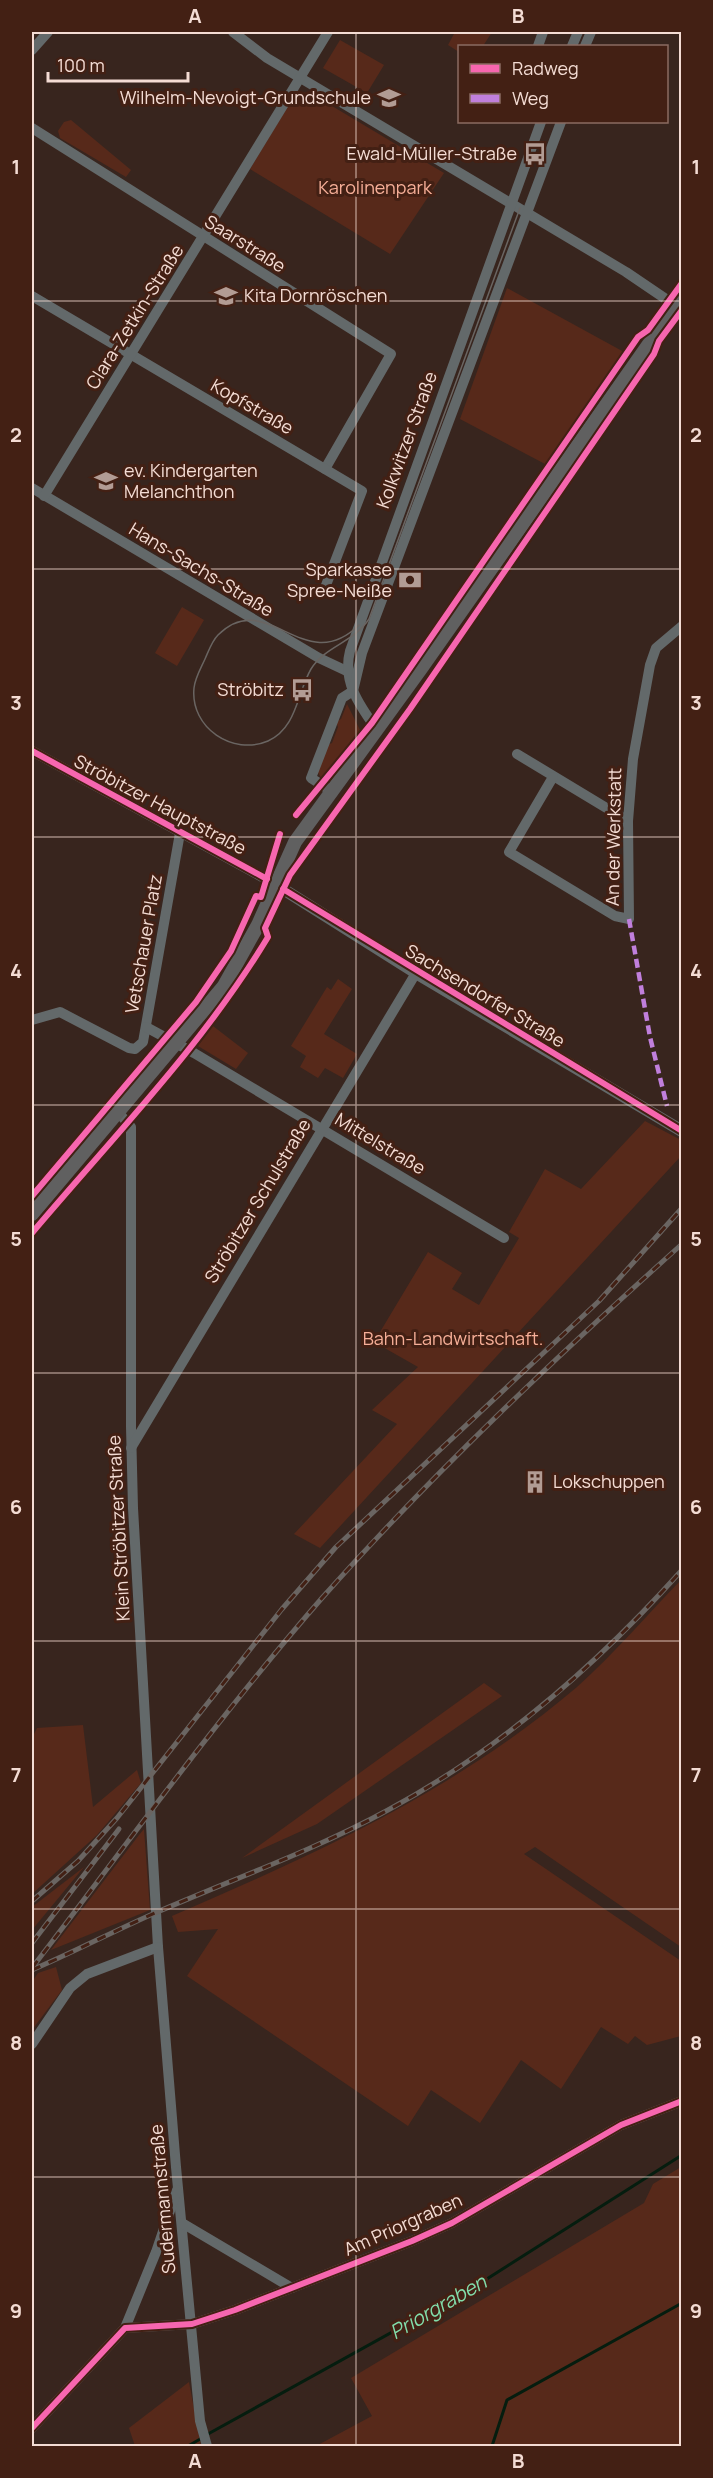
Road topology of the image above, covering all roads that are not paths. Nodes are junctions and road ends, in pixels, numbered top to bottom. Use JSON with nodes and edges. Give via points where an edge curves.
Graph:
{"nodes":[{"id":1,"x":48,"y":32,"type":"edge"},
{"id":2,"x":233,"y":32,"type":"edge"},
{"id":3,"x":328,"y":32,"type":"edge"},
{"id":4,"x":32,"y":50,"type":"edge"},
{"id":5,"x":301,"y":77,"type":"junction"},
{"id":6,"x":541,"y":123,"type":"edge"},
{"id":7,"x":560,"y":123,"type":"edge"},
{"id":8,"x":32,"y":128,"type":"edge"},
{"id":9,"x":518,"y":207,"type":"junction"},
{"id":10,"x":203,"y":237,"type":"junction"},
{"id":11,"x":32,"y":296,"type":"edge"},
{"id":12,"x":679,"y":304,"type":"edge"},
{"id":13,"x":130,"y":355,"type":"junction"},
{"id":14,"x":325,"y":469,"type":"junction"},
{"id":15,"x":32,"y":488,"type":"edge"},
{"id":16,"x":44,"y":496,"type":"junction"},
{"id":17,"x":323,"y":593,"type":"dead end"},
{"id":18,"x":681,"y":626,"type":"edge"},
{"id":19,"x":352,"y":674,"type":"junction"},
{"id":20,"x":353,"y":690,"type":"junction"},
{"id":21,"x":377,"y":730,"type":"junction"},
{"id":22,"x":32,"y":752,"type":"edge"},
{"id":23,"x":517,"y":754,"type":"dead end"},
{"id":24,"x":553,"y":777,"type":"junction"},
{"id":25,"x":332,"y":791,"type":"junction"},
{"id":26,"x":628,"y":820,"type":"junction"},
{"id":27,"x":180,"y":833,"type":"junction"},
{"id":28,"x":275,"y":884,"type":"junction"},
{"id":29,"x":417,"y":973,"type":"junction"},
{"id":30,"x":33,"y":1019,"type":"edge"},
{"id":31,"x":146,"y":1027,"type":"junction"},
{"id":32,"x":176,"y":1043,"type":"junction"},
{"id":33,"x":118,"y":1112,"type":"junction"},
{"id":34,"x":322,"y":1128,"type":"junction"},
{"id":35,"x":681,"y":1131,"type":"edge"},
{"id":36,"x":32,"y":1214,"type":"edge"},
{"id":37,"x":504,"y":1238,"type":"dead end"},
{"id":38,"x":131,"y":1448,"type":"junction"},
{"id":39,"x":158,"y":1947,"type":"junction"},
{"id":40,"x":32,"y":2044,"type":"edge"},
{"id":41,"x":681,"y":2101,"type":"edge"},
{"id":42,"x":178,"y":2185,"type":"junction"},
{"id":43,"x":182,"y":2223,"type":"junction"},
{"id":44,"x":292,"y":2288,"type":"junction"},
{"id":45,"x":192,"y":2324,"type":"junction"},
{"id":46,"x":125,"y":2328,"type":"junction"},
{"id":47,"x":32,"y":2428,"type":"edge"},
{"id":48,"x":207,"y":2446,"type":"edge"}],
"edges":[{"from":1,"to":4,"type":"street"},
{"from":2,"to":5,"type":"street"},
{"from":3,"to":5,"type":"street","name":"Clara-Zetkin-Straße"},
{"from":5,"to":9,"type":"street"},
{"from":5,"to":10,"type":"street","name":"Clara-Zetkin-Straße"},
{"from":6,"to":9,"type":"street"},
{"from":7,"to":9,"type":"street"},
{"from":8,"to":10,"type":"street","name":"Saarstraße"},
{"from":9,"to":12,"type":"street"},
{"from":9,"to":19,"type":"street","name":"Kolkwitzer Straße"},
{"from":9,"to":19,"type":"street","name":"Kolkwitzer Straße","via":[[354,636],[347,661]]},
{"from":10,"to":13,"type":"street","name":"Clara-Zetkin-Straße"},
{"from":10,"to":14,"type":"street","name":"Saarstraße","via":[[391,354]]},
{"from":11,"to":13,"type":"street","name":"Kopfstraße"},
{"from":12,"to":21,"type":"main road"},
{"from":13,"to":14,"type":"street","name":"Kopfstraße"},
{"from":13,"to":16,"type":"street","name":"Clara-Zetkin-Straße"},
{"from":14,"to":17,"type":"street","name":"Kopfstraße","via":[[362,491]]},
{"from":15,"to":16,"type":"street","name":"Hans-Sachs-Straße"},
{"from":16,"to":19,"type":"street","name":"Hans-Sachs-Straße"},
{"from":18,"to":26,"type":"street","name":"An der Werkstatt","via":[[657,648],[650,665],[633,759]]},
{"from":19,"to":20,"type":"street","name":"Kolkwitzer Straße"},
{"from":20,"to":21,"type":"street"},
{"from":20,"to":25,"type":"street","name":"Kolkwitzer Straße","via":[[342,698],[311,778]]},
{"from":21,"to":25,"type":"main road"},
{"from":22,"to":27,"type":"street","name":"Ströbitzer Hauptstraße"},
{"from":23,"to":24,"type":"street"},
{"from":24,"to":26,"type":"street"},
{"from":24,"to":26,"type":"street","name":"An der Werkstatt","via":[[509,852],[615,916],[629,919]]},
{"from":25,"to":28,"type":"main road","via":[[295,842]]},
{"from":27,"to":28,"type":"street","name":"Ströbitzer Hauptstraße"},
{"from":27,"to":31,"type":"street","name":"Vetschauer Platz"},
{"from":28,"to":29,"type":"street","name":"Sachsendorfer Straße"},
{"from":28,"to":32,"type":"main road","via":[[225,986]]},
{"from":29,"to":34,"type":"street","name":"Ströbitzer Schulstraße"},
{"from":29,"to":35,"type":"street","name":"Sachsendorfer Straße"},
{"from":30,"to":31,"type":"street","via":[[60,1012],[135,1049],[143,1042]]},
{"from":31,"to":32,"type":"street","name":"Vetschauer Platz"},
{"from":32,"to":33,"type":"main road"},
{"from":32,"to":34,"type":"street","name":"Mittelstraße"},
{"from":33,"to":36,"type":"main road"},
{"from":33,"to":38,"type":"street","name":"Klein Ströbitzer Straße","via":[[131,1127]]},
{"from":34,"to":37,"type":"street","name":"Mittelstraße"},
{"from":34,"to":38,"type":"street","name":"Ströbitzer Schulstraße"},
{"from":38,"to":39,"type":"street","name":"Klein Ströbitzer Straße"},
{"from":39,"to":40,"type":"street","via":[[87,1974],[70,1988]]},
{"from":39,"to":42,"type":"street","name":"Sudermannstraße"},
{"from":41,"to":44,"type":"street","name":"Am Priorgraben","via":[[621,2124],[452,2223]]},
{"from":42,"to":43,"type":"street","name":"Sudermannstraße"},
{"from":42,"to":46,"type":"street"},
{"from":43,"to":44,"type":"street"},
{"from":43,"to":45,"type":"street","name":"Sudermannstraße"},
{"from":44,"to":45,"type":"street","name":"Am Priorgraben"},
{"from":45,"to":46,"type":"street","name":"Am Priorgraben"},
{"from":45,"to":48,"type":"street","name":"Sudermannstraße","via":[[200,2421]]},
{"from":46,"to":47,"type":"street"}]}
